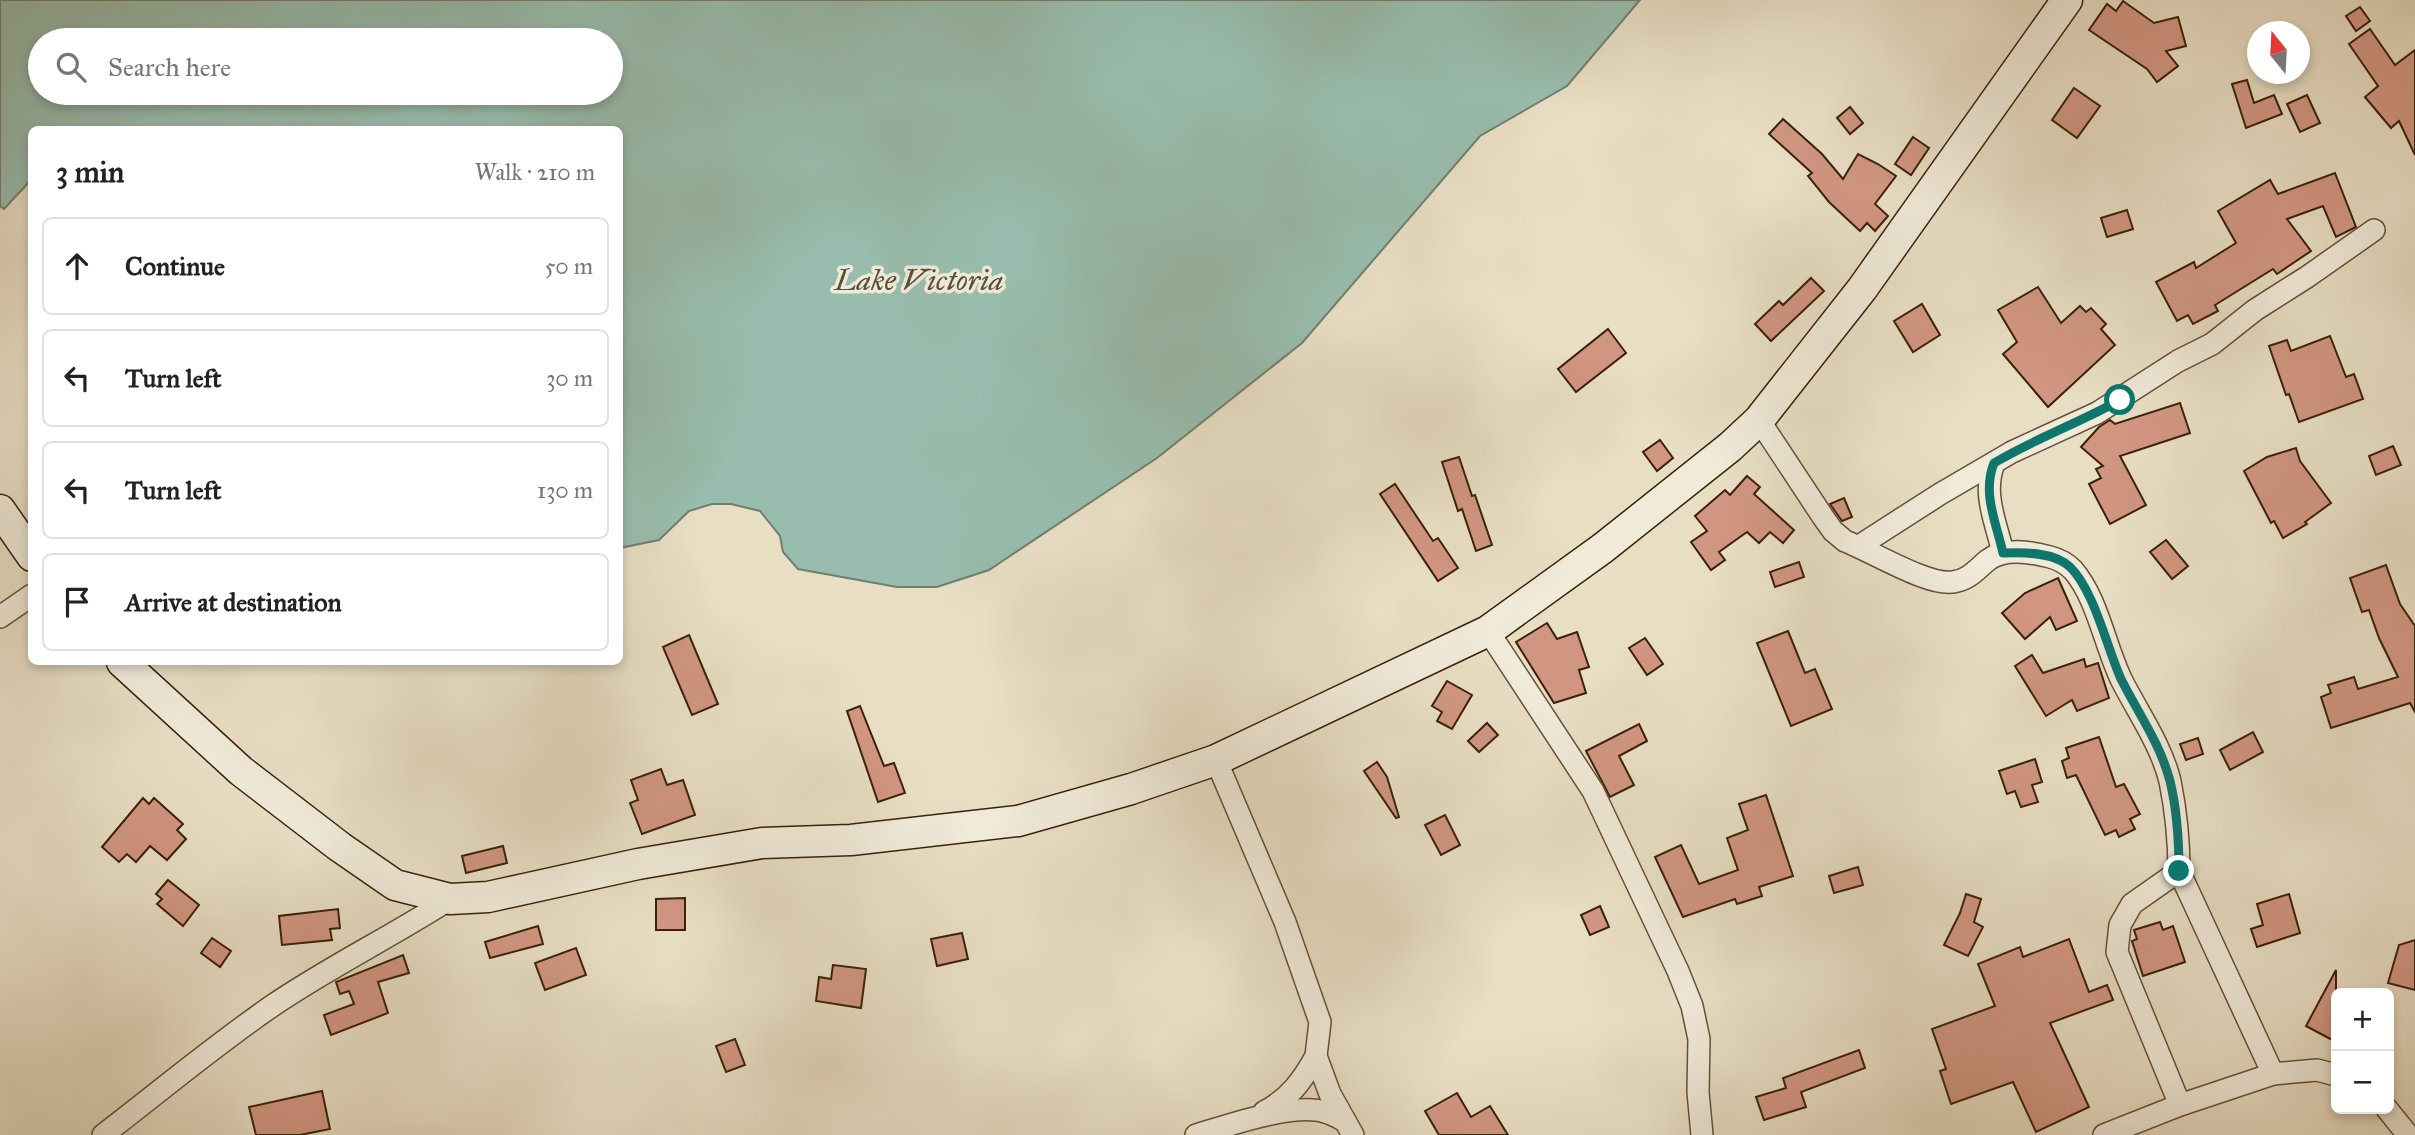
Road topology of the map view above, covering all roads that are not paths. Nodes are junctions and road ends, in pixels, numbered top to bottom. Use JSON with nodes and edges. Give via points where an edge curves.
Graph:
{"nodes":[{"id":1,"x":2067,"y":0,"type":"edge"},
{"id":2,"x":2374,"y":230,"type":"dead end"},
{"id":3,"x":1759,"y":420,"type":"junction"},
{"id":4,"x":1994,"y":463,"type":"junction"},
{"id":5,"x":0,"y":510,"type":"edge"},
{"id":6,"x":1859,"y":546,"type":"junction"},
{"id":7,"x":28,"y":550,"type":"edge"},
{"id":8,"x":2003,"y":553,"type":"junction"},
{"id":9,"x":28,"y":598,"type":"edge"},
{"id":10,"x":0,"y":617,"type":"edge"},
{"id":11,"x":1488,"y":631,"type":"junction"},
{"id":12,"x":125,"y":665,"type":"edge"},
{"id":13,"x":1216,"y":760,"type":"junction"},
{"id":14,"x":2179,"y":871,"type":"junction"},
{"id":15,"x":450,"y":900,"type":"junction"},
{"id":16,"x":1316,"y":1056,"type":"junction"},
{"id":17,"x":2273,"y":1074,"type":"junction"},
{"id":18,"x":2331,"y":1074,"type":"edge"},
{"id":19,"x":2180,"y":1105,"type":"junction"},
{"id":20,"x":2391,"y":1114,"type":"edge"},
{"id":21,"x":1253,"y":1118,"type":"junction"},
{"id":22,"x":1349,"y":1128,"type":"edge"},
{"id":23,"x":103,"y":1135,"type":"edge"},
{"id":24,"x":1196,"y":1135,"type":"edge"},
{"id":25,"x":1702,"y":1135,"type":"edge"},
{"id":26,"x":2104,"y":1135,"type":"edge"},
{"id":27,"x":2408,"y":1135,"type":"edge"}],
"edges":[{"from":1,"to":3,"type":"street","via":[[1862,289]]},
{"from":2,"to":4,"type":"street","via":[[2211,344],[2097,413]]},
{"from":3,"to":6,"type":"street","via":[[1833,531]]},
{"from":3,"to":11,"type":"street","via":[[1603,548]]},
{"from":4,"to":6,"type":"street"},
{"from":4,"to":8,"type":"street","via":[[1988,488]]},
{"from":5,"to":7,"type":"street"},
{"from":6,"to":8,"type":"street","via":[[1935,581],[1952,583],[1972,576],[1990,558]]},
{"from":8,"to":14,"type":"street","via":[[2051,557],[2072,569],[2086,591],[2169,779]]},
{"from":9,"to":10,"type":"street"},
{"from":11,"to":13,"type":"street"},
{"from":11,"to":25,"type":"street","via":[[1593,791],[1678,971],[1699,1039]]},
{"from":12,"to":15,"type":"street","via":[[242,771],[340,847],[395,885]]},
{"from":13,"to":15,"type":"street","via":[[1018,821],[851,840],[762,843],[488,897]]},
{"from":13,"to":16,"type":"street","via":[[1285,922],[1320,1022]]},
{"from":14,"to":17,"type":"street"},
{"from":14,"to":19,"type":"street","via":[[2132,904],[2120,925],[2117,952]]},
{"from":15,"to":23,"type":"street","via":[[271,1007]]},
{"from":16,"to":21,"type":"street","via":[[1282,1102]]},
{"from":16,"to":22,"type":"street"},
{"from":17,"to":18,"type":"street","via":[[2317,1070]]},
{"from":17,"to":19,"type":"street"},
{"from":19,"to":26,"type":"street"},
{"from":20,"to":27,"type":"street"},
{"from":21,"to":22,"type":"street","via":[[1287,1111],[1323,1111]]},
{"from":21,"to":24,"type":"street"}]}
